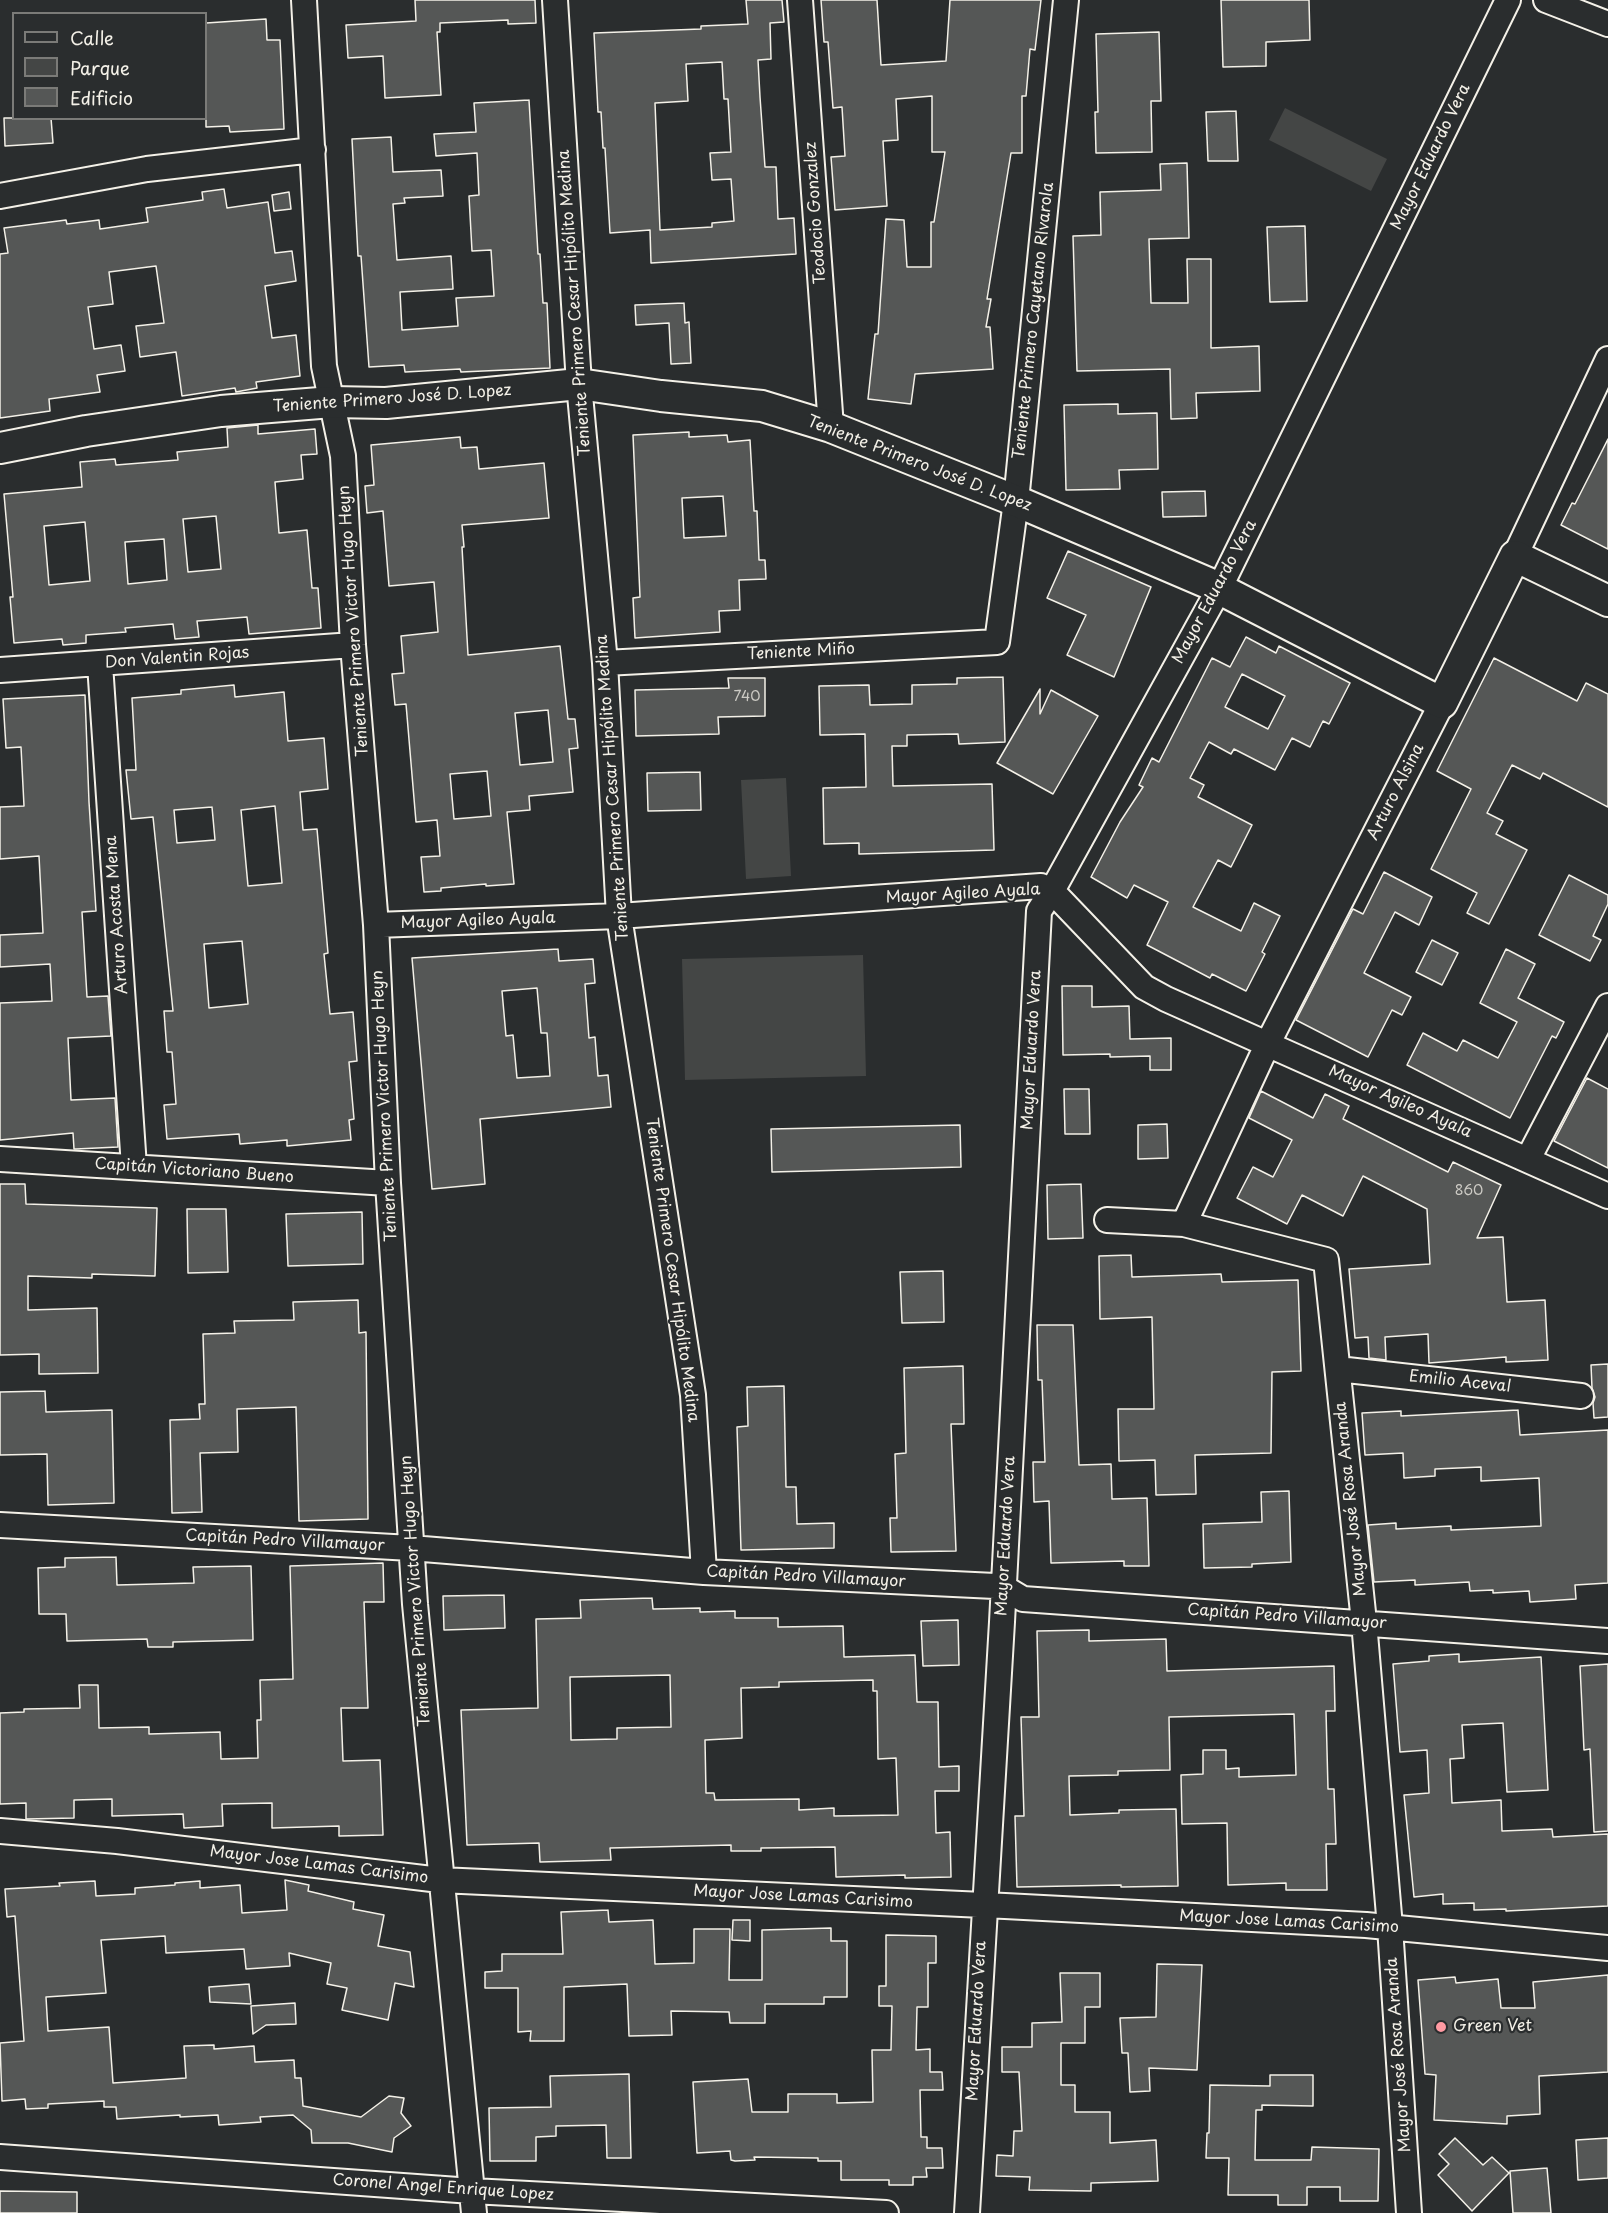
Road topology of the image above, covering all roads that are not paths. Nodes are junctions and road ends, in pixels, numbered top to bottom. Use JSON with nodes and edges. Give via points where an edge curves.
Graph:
{"nodes":[{"id":1,"x":304,"y":0,"type":"edge"},
{"id":2,"x":555,"y":0,"type":"edge"},
{"id":3,"x":800,"y":0,"type":"edge"},
{"id":4,"x":1066,"y":0,"type":"edge"},
{"id":5,"x":1508,"y":0,"type":"edge"},
{"id":6,"x":1546,"y":0,"type":"edge"},
{"id":7,"x":1608,"y":24,"type":"edge"},
{"id":8,"x":313,"y":150,"type":"junction"},
{"id":9,"x":0,"y":196,"type":"edge"},
{"id":10,"x":1608,"y":359,"type":"edge"},
{"id":11,"x":579,"y":384,"type":"junction"},
{"id":12,"x":332,"y":402,"type":"junction"},
{"id":13,"x":831,"y":427,"type":"junction"},
{"id":14,"x":0,"y":448,"type":"edge"},
{"id":15,"x":1016,"y":501,"type":"junction"},
{"id":16,"x":1515,"y":556,"type":"junction"},
{"id":17,"x":1219,"y":588,"type":"junction"},
{"id":18,"x":1608,"y":601,"type":"edge"},
{"id":19,"x":997,"y":642,"type":"joint"},
{"id":20,"x":353,"y":645,"type":"junction"},
{"id":21,"x":605,"y":663,"type":"junction"},
{"id":22,"x":100,"y":664,"type":"junction"},
{"id":23,"x":0,"y":670,"type":"edge"},
{"id":24,"x":1442,"y":703,"type":"junction"},
{"id":25,"x":1052,"y":891,"type":"junction"},
{"id":26,"x":619,"y":916,"type":"junction"},
{"id":27,"x":376,"y":925,"type":"junction"},
{"id":28,"x":1608,"y":1006,"type":"edge"},
{"id":29,"x":1268,"y":1042,"type":"junction"},
{"id":30,"x":0,"y":1159,"type":"edge"},
{"id":31,"x":1528,"y":1160,"type":"junction"},
{"id":32,"x":134,"y":1167,"type":"junction"},
{"id":33,"x":388,"y":1183,"type":"junction"},
{"id":34,"x":1608,"y":1196,"type":"edge"},
{"id":35,"x":1107,"y":1220,"type":"dead end"},
{"id":36,"x":1184,"y":1224,"type":"junction"},
{"id":37,"x":1338,"y":1369,"type":"junction"},
{"id":38,"x":1581,"y":1396,"type":"dead end"},
{"id":39,"x":0,"y":1525,"type":"edge"},
{"id":40,"x":411,"y":1548,"type":"junction"},
{"id":41,"x":704,"y":1572,"type":"junction"},
{"id":42,"x":1004,"y":1587,"type":"junction"},
{"id":43,"x":1364,"y":1622,"type":"junction"},
{"id":44,"x":1608,"y":1641,"type":"edge"},
{"id":45,"x":0,"y":1831,"type":"edge"},
{"id":46,"x":440,"y":1880,"type":"junction"},
{"id":47,"x":984,"y":1906,"type":"junction"},
{"id":48,"x":1390,"y":1927,"type":"junction"},
{"id":49,"x":1608,"y":1948,"type":"edge"},
{"id":50,"x":0,"y":2157,"type":"edge"},
{"id":51,"x":473,"y":2202,"type":"edge"},
{"id":52,"x":886,"y":2213,"type":"edge"},
{"id":53,"x":966,"y":2213,"type":"edge"},
{"id":54,"x":1409,"y":2213,"type":"edge"}],
"edges":[{"from":1,"to":8,"type":"street","name":"Teniente Primero Victor Hugo Heyn"},
{"from":2,"to":11,"type":"street","name":"Teniente Primero Cesar Hipólito Medina"},
{"from":3,"to":13,"type":"street","name":"Teodocio Gonzalez"},
{"from":4,"to":15,"type":"street","name":"Teniente Primero Cayetano RIvarola"},
{"from":5,"to":17,"type":"street","name":"Mayor Eduardo Vera"},
{"from":6,"to":7,"type":"street"},
{"from":8,"to":9,"type":"street","via":[[147,169]]},
{"from":8,"to":12,"type":"street","name":"Teniente Primero Victor Hugo Heyn","via":[[324,366]]},
{"from":10,"to":16,"type":"street","name":"Arturo Alsina"},
{"from":11,"to":12,"type":"street","name":"Teniente Primero José D. Lopez","via":[[386,403]]},
{"from":11,"to":13,"type":"street","name":"Teniente Primero José D. Lopez","via":[[762,406]]},
{"from":11,"to":21,"type":"street","name":"Teniente Primero Cesar Hipólito Medina"},
{"from":12,"to":14,"type":"street","name":"Teniente Primero José D. Lopez","via":[[221,411]]},
{"from":12,"to":20,"type":"street","name":"Teniente Primero Victor Hugo Heyn","via":[[343,456]]},
{"from":13,"to":15,"type":"street","name":"Teniente Primero José D. Lopez"},
{"from":15,"to":17,"type":"street","name":"Teniente Primero José D. Lopez"},
{"from":15,"to":19,"type":"street","name":"Teniente Primero Cayetano RIvarola"},
{"from":16,"to":18,"type":"street"},
{"from":16,"to":24,"type":"street","name":"Arturo Alsina"},
{"from":17,"to":24,"type":"street","name":"Teniente Primero José D. Lopez"},
{"from":17,"to":25,"type":"street","name":"Mayor Eduardo Vera"},
{"from":19,"to":21,"type":"street","name":"Teniente Miño"},
{"from":20,"to":22,"type":"street","name":"Don Valentin Rojas"},
{"from":20,"to":27,"type":"street","name":"Teniente Primero Victor Hugo Heyn"},
{"from":21,"to":26,"type":"street","name":"Teniente Primero Cesar Hipólito Medina"},
{"from":22,"to":23,"type":"street","name":"Don Valentin Rojas"},
{"from":22,"to":32,"type":"street","name":"Arturo Acosta Mena"},
{"from":24,"to":29,"type":"street","name":"Arturo Alsina"},
{"from":25,"to":26,"type":"street","name":"Mayor Agileo Ayala","via":[[1041,886]]},
{"from":25,"to":29,"type":"street","name":"Mayor Agileo Ayala","via":[[1144,987]]},
{"from":25,"to":42,"type":"street","name":"Mayor Eduardo Vera","via":[[1039,911]]},
{"from":26,"to":27,"type":"street","name":"Mayor Agileo Ayala"},
{"from":26,"to":41,"type":"street","name":"Teniente Primero Cesar Hipólito Medina","via":[[693,1395]]},
{"from":27,"to":33,"type":"street","name":"Teniente Primero Victor Hugo Heyn"},
{"from":28,"to":31,"type":"street"},
{"from":29,"to":31,"type":"street","name":"Mayor Agileo Ayala"},
{"from":29,"to":36,"type":"street","name":"Arturo Alsina"},
{"from":30,"to":32,"type":"street","name":"Capitán Victoriano Bueno"},
{"from":31,"to":34,"type":"street","name":"Mayor Agileo Ayala"},
{"from":32,"to":33,"type":"street","name":"Capitán Victoriano Bueno"},
{"from":33,"to":40,"type":"street","name":"Teniente Primero Victor Hugo Heyn"},
{"from":35,"to":36,"type":"street","name":"Mayor José Rosa Aranda"},
{"from":36,"to":37,"type":"street","name":"Mayor José Rosa Aranda","via":[[1326,1260]]},
{"from":37,"to":38,"type":"street","name":"Emilio Aceval"},
{"from":37,"to":43,"type":"street","name":"Mayor José Rosa Aranda"},
{"from":39,"to":40,"type":"street","name":"Capitán Pedro Villamayor"},
{"from":40,"to":41,"type":"street","name":"Capitán Pedro Villamayor"},
{"from":40,"to":46,"type":"street","name":"Teniente Primero Victor Hugo Heyn"},
{"from":41,"to":42,"type":"street","name":"Capitán Pedro Villamayor"},
{"from":42,"to":43,"type":"street","name":"Capitán Pedro Villamayor","via":[[1023,1599]]},
{"from":42,"to":47,"type":"street","name":"Mayor Eduardo Vera"},
{"from":43,"to":44,"type":"street","name":"Capitán Pedro Villamayor"},
{"from":43,"to":48,"type":"street","name":"Mayor José Rosa Aranda"},
{"from":45,"to":46,"type":"street","name":"Mayor Jose Lamas Carisimo","via":[[117,1841]]},
{"from":46,"to":47,"type":"street","name":"Mayor Jose Lamas Carisimo"},
{"from":46,"to":51,"type":"street","name":"Teniente Primero Victor Hugo Heyn"},
{"from":47,"to":48,"type":"street","name":"Mayor Jose Lamas Carisimo"},
{"from":47,"to":53,"type":"street","name":"Mayor Eduardo Vera"},
{"from":48,"to":49,"type":"street","name":"Mayor Jose Lamas Carisimo"},
{"from":48,"to":54,"type":"street","name":"Mayor José Rosa Aranda"},
{"from":50,"to":51,"type":"street","name":"Coronel Angel Enrique Lopez"},
{"from":51,"to":52,"type":"street","name":"Coronel Angel Enrique Lopez"}]}
